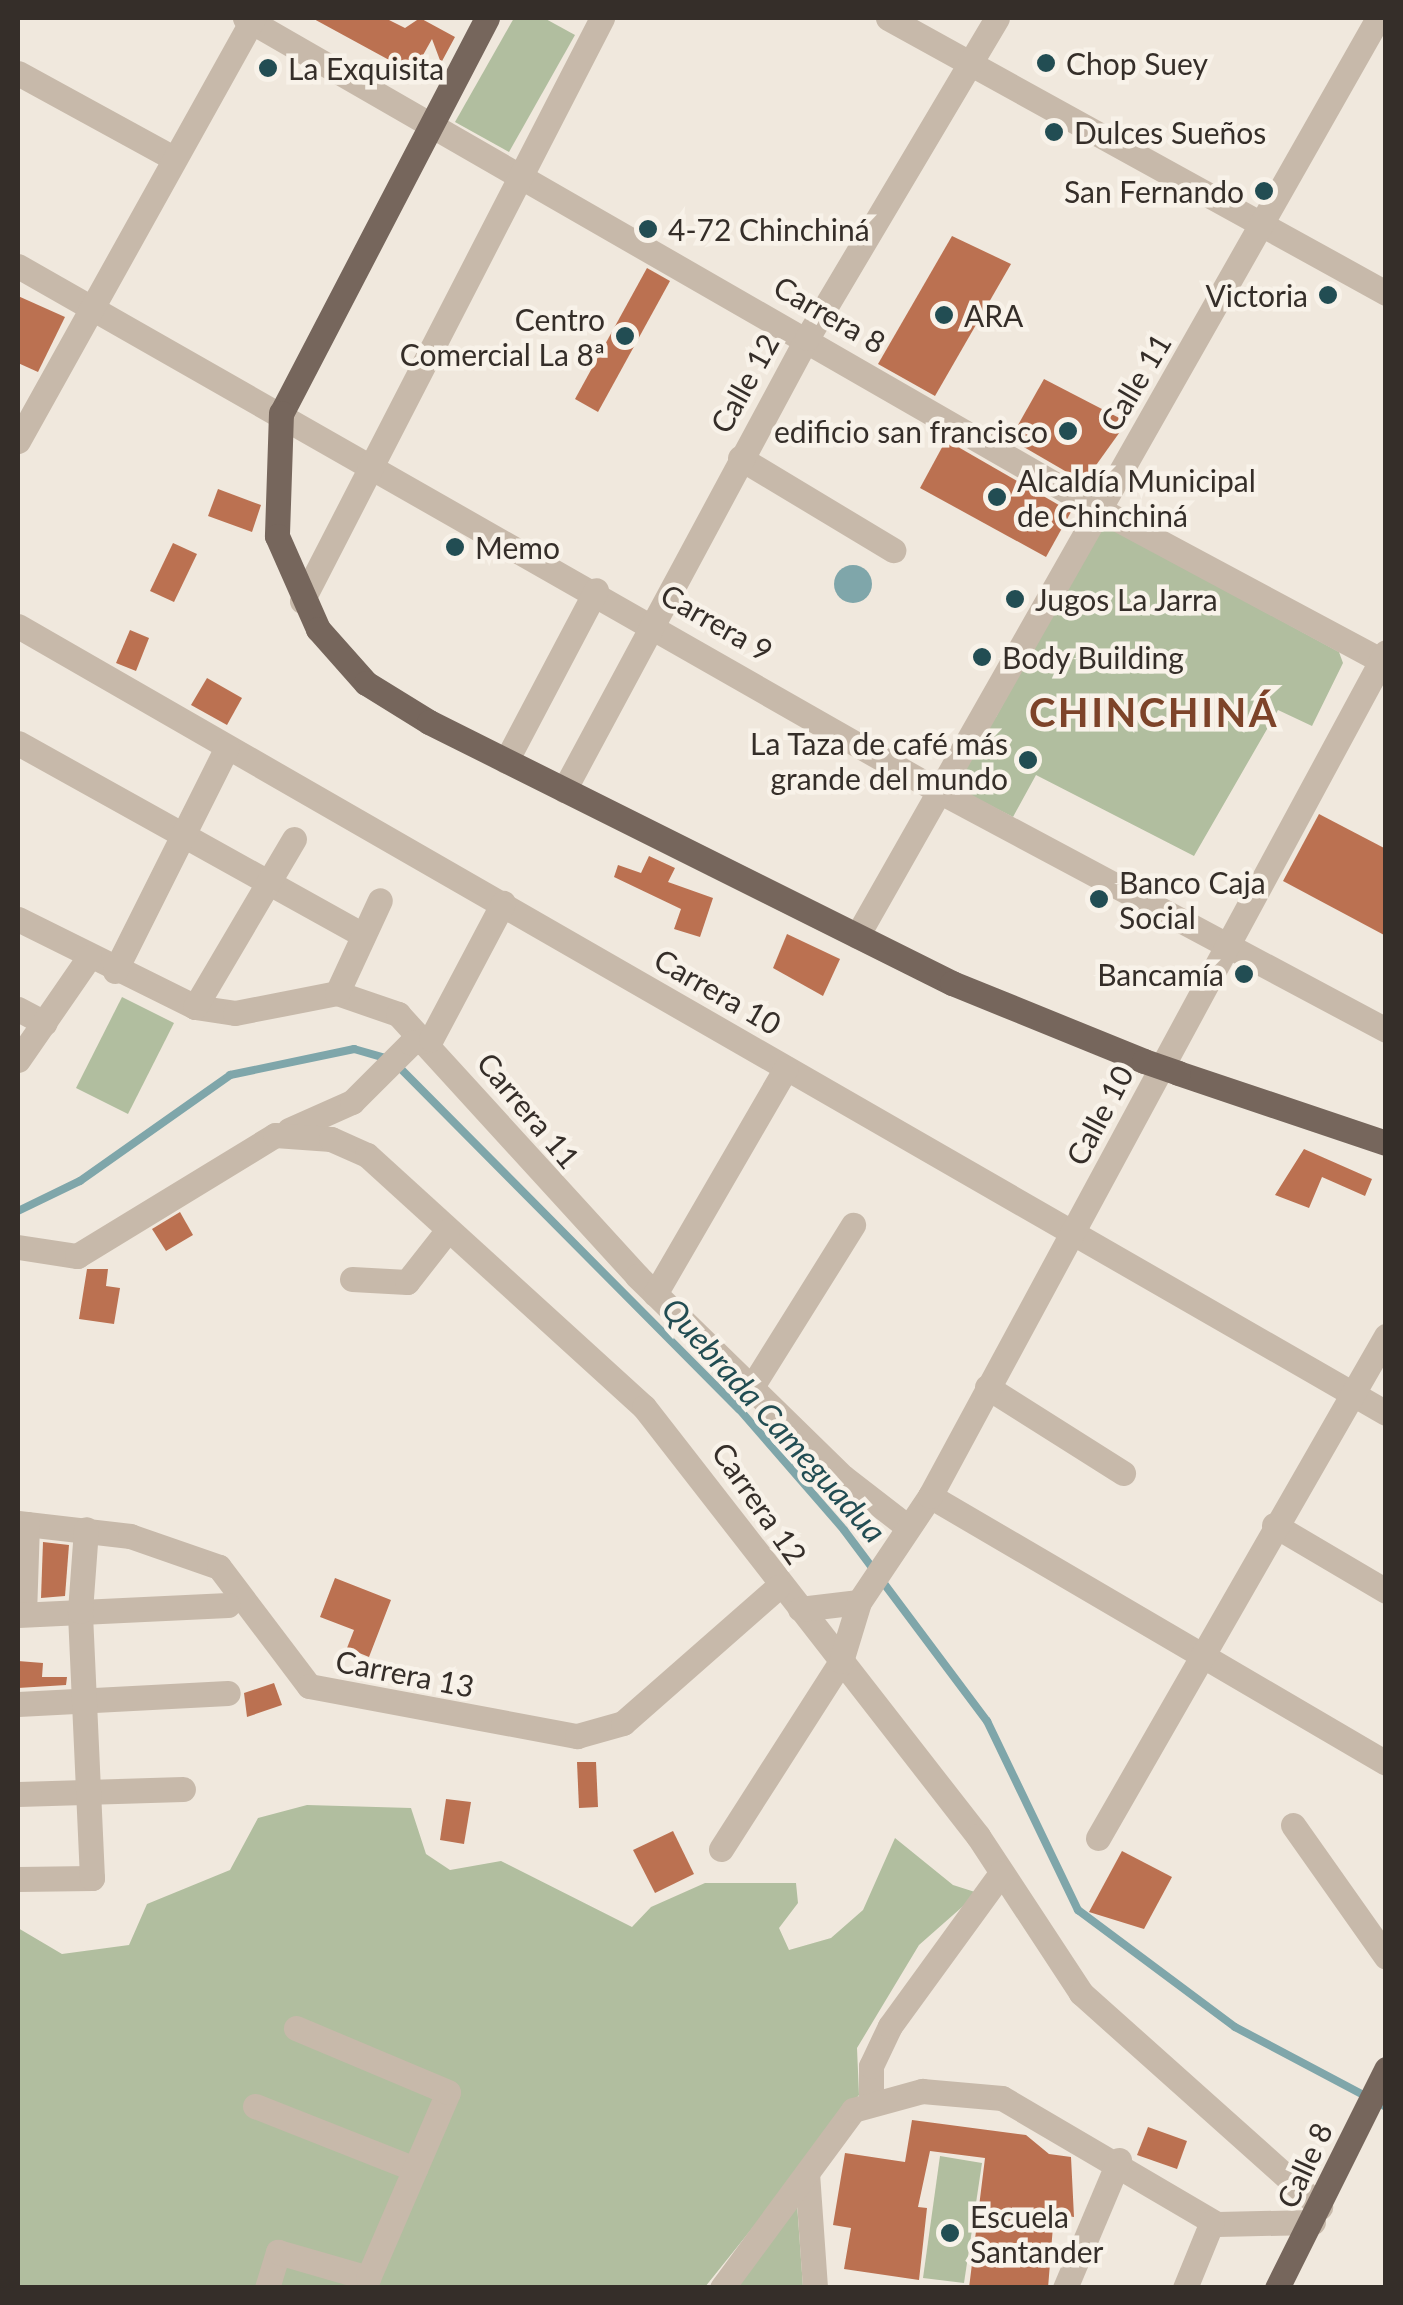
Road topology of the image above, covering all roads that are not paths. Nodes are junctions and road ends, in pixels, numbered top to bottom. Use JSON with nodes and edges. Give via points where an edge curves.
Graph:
{"nodes":[{"id":1,"x":488,"y":18,"type":"edge"},
{"id":2,"x":602,"y":18,"type":"edge"},
{"id":3,"x":888,"y":18,"type":"edge"},
{"id":4,"x":997,"y":18,"type":"edge"},
{"id":5,"x":1378,"y":18,"type":"edge"},
{"id":6,"x":250,"y":19,"type":"edge"},
{"id":7,"x":970,"y":64,"type":"junction"},
{"id":8,"x":18,"y":72,"type":"edge"},
{"id":9,"x":430,"y":123,"type":"junction"},
{"id":10,"x":173,"y":158,"type":"junction"},
{"id":11,"x":520,"y":176,"type":"junction"},
{"id":12,"x":1264,"y":227,"type":"junction"},
{"id":13,"x":18,"y":266,"type":"edge"},
{"id":14,"x":1386,"y":293,"type":"edge"},
{"id":15,"x":91,"y":307,"type":"junction"},
{"id":16,"x":806,"y":338,"type":"junction"},
{"id":17,"x":281,"y":413,"type":"junction"},
{"id":18,"x":18,"y":441,"type":"edge"},
{"id":19,"x":740,"y":458,"type":"junction"},
{"id":20,"x":372,"y":462,"type":"junction"},
{"id":21,"x":1093,"y":506,"type":"junction"},
{"id":22,"x":892,"y":550,"type":"dead end"},
{"id":23,"x":596,"y":590,"type":"junction"},
{"id":24,"x":302,"y":601,"type":"junction"},
{"id":25,"x":649,"y":620,"type":"junction"},
{"id":26,"x":18,"y":626,"type":"edge"},
{"id":27,"x":1384,"y":658,"type":"edge"},
{"id":28,"x":18,"y":743,"type":"edge"},
{"id":29,"x":226,"y":747,"type":"junction"},
{"id":30,"x":506,"y":761,"type":"junction"},
{"id":31,"x":935,"y":788,"type":"junction"},
{"id":32,"x":564,"y":790,"type":"junction"},
{"id":33,"x":189,"y":830,"type":"junction"},
{"id":34,"x":294,"y":838,"type":"dead end"},
{"id":35,"x":270,"y":878,"type":"junction"},
{"id":36,"x":380,"y":900,"type":"dead end"},
{"id":37,"x":503,"y":903,"type":"junction"},
{"id":38,"x":18,"y":919,"type":"edge"},
{"id":39,"x":360,"y":933,"type":"junction"},
{"id":40,"x":857,"y":936,"type":"junction"},
{"id":41,"x":1228,"y":947,"type":"junction"},
{"id":42,"x":89,"y":958,"type":"junction"},
{"id":43,"x":115,"y":972,"type":"junction"},
{"id":44,"x":336,"y":993,"type":"junction"},
{"id":45,"x":194,"y":1007,"type":"junction"},
{"id":46,"x":18,"y":1009,"type":"edge"},
{"id":47,"x":44,"y":1022,"type":"junction"},
{"id":48,"x":1386,"y":1030,"type":"edge"},
{"id":49,"x":421,"y":1041,"type":"junction"},
{"id":50,"x":18,"y":1060,"type":"edge"},
{"id":51,"x":786,"y":1068,"type":"junction"},
{"id":52,"x":275,"y":1135,"type":"junction"},
{"id":53,"x":1386,"y":1143,"type":"edge"},
{"id":54,"x":853,"y":1225,"type":"dead end"},
{"id":55,"x":447,"y":1231,"type":"junction"},
{"id":56,"x":1072,"y":1234,"type":"junction"},
{"id":57,"x":18,"y":1248,"type":"edge"},
{"id":58,"x":352,"y":1278,"type":"dead end"},
{"id":59,"x":655,"y":1294,"type":"junction"},
{"id":60,"x":1386,"y":1336,"type":"edge"},
{"id":61,"x":753,"y":1385,"type":"junction"},
{"id":62,"x":987,"y":1386,"type":"junction"},
{"id":63,"x":1350,"y":1393,"type":"junction"},
{"id":64,"x":1386,"y":1413,"type":"edge"},
{"id":65,"x":1123,"y":1473,"type":"dead end"},
{"id":66,"x":930,"y":1496,"type":"junction"},
{"id":67,"x":22,"y":1524,"type":"edge"},
{"id":68,"x":1274,"y":1525,"type":"junction"},
{"id":69,"x":908,"y":1527,"type":"junction"},
{"id":70,"x":86,"y":1530,"type":"junction"},
{"id":71,"x":778,"y":1586,"type":"junction"},
{"id":72,"x":1386,"y":1591,"type":"edge"},
{"id":73,"x":865,"y":1594,"type":"junction"},
{"id":74,"x":228,"y":1605,"type":"dead end"},
{"id":75,"x":800,"y":1609,"type":"junction"},
{"id":76,"x":80,"y":1610,"type":"junction"},
{"id":77,"x":21,"y":1615,"type":"edge"},
{"id":78,"x":1197,"y":1658,"type":"junction"},
{"id":79,"x":841,"y":1660,"type":"junction"},
{"id":80,"x":228,"y":1693,"type":"dead end"},
{"id":81,"x":87,"y":1700,"type":"junction"},
{"id":82,"x":18,"y":1704,"type":"edge"},
{"id":83,"x":1386,"y":1763,"type":"edge"},
{"id":84,"x":183,"y":1789,"type":"dead end"},
{"id":85,"x":92,"y":1792,"type":"junction"},
{"id":86,"x":18,"y":1794,"type":"edge"},
{"id":87,"x":1293,"y":1825,"type":"dead end"},
{"id":88,"x":1098,"y":1838,"type":"dead end"},
{"id":89,"x":721,"y":1849,"type":"dead end"},
{"id":90,"x":1001,"y":1873,"type":"junction"},
{"id":91,"x":18,"y":1879,"type":"edge"},
{"id":92,"x":1386,"y":1957,"type":"edge"},
{"id":93,"x":296,"y":2028,"type":"dead end"},
{"id":94,"x":1385,"y":2071,"type":"edge"},
{"id":95,"x":255,"y":2106,"type":"dead end"},
{"id":96,"x":862,"y":2106,"type":"junction"},
{"id":97,"x":1119,"y":2160,"type":"junction"},
{"id":98,"x":415,"y":2169,"type":"junction"},
{"id":99,"x":807,"y":2173,"type":"junction"},
{"id":100,"x":1317,"y":2215,"type":"junction"},
{"id":101,"x":1212,"y":2222,"type":"junction"},
{"id":102,"x":367,"y":2283,"type":"edge"},
{"id":103,"x":266,"y":2288,"type":"edge"},
{"id":104,"x":722,"y":2288,"type":"edge"},
{"id":105,"x":816,"y":2288,"type":"edge"},
{"id":106,"x":1064,"y":2288,"type":"edge"},
{"id":107,"x":1185,"y":2288,"type":"edge"},
{"id":108,"x":1277,"y":2288,"type":"edge"}],
"edges":[{"from":1,"to":9,"type":"main road"},
{"from":2,"to":11,"type":"street"},
{"from":3,"to":7,"type":"street"},
{"from":4,"to":7,"type":"street","name":"Calle 12"},
{"from":5,"to":12,"type":"street","name":"Calle 11"},
{"from":6,"to":9,"type":"street","name":"Carrera 8"},
{"from":6,"to":10,"type":"street"},
{"from":7,"to":12,"type":"street"},
{"from":7,"to":16,"type":"street","name":"Calle 12"},
{"from":8,"to":10,"type":"street"},
{"from":9,"to":11,"type":"street","name":"Carrera 8"},
{"from":9,"to":17,"type":"main road"},
{"from":10,"to":15,"type":"street"},
{"from":11,"to":16,"type":"street","name":"Carrera 8"},
{"from":11,"to":20,"type":"street"},
{"from":12,"to":14,"type":"street"},
{"from":12,"to":21,"type":"street","name":"Calle 11"},
{"from":13,"to":15,"type":"street","name":"Carrera 9"},
{"from":15,"to":17,"type":"street","name":"Carrera 9"},
{"from":15,"to":18,"type":"street"},
{"from":16,"to":19,"type":"street","name":"Calle 12"},
{"from":16,"to":21,"type":"street","name":"Carrera 8"},
{"from":17,"to":20,"type":"street","name":"Carrera 9"},
{"from":17,"to":24,"type":"main road","via":[[274,509]]},
{"from":19,"to":22,"type":"street"},
{"from":19,"to":25,"type":"street","name":"Calle 12"},
{"from":20,"to":23,"type":"street","name":"Carrera 9"},
{"from":20,"to":24,"type":"street"},
{"from":21,"to":27,"type":"street","name":"Carrera 8"},
{"from":21,"to":31,"type":"street","name":"Calle 11"},
{"from":23,"to":25,"type":"street","name":"Carrera 9"},
{"from":23,"to":30,"type":"street"},
{"from":24,"to":30,"type":"main road","via":[[366,684]]},
{"from":25,"to":31,"type":"street","name":"Carrera 9"},
{"from":25,"to":32,"type":"street","name":"Calle 12"},
{"from":26,"to":29,"type":"street","name":"Carrera 10"},
{"from":27,"to":41,"type":"street","name":"Calle 10"},
{"from":28,"to":33,"type":"street"},
{"from":29,"to":33,"type":"street"},
{"from":29,"to":37,"type":"street","name":"Carrera 10"},
{"from":30,"to":32,"type":"main road"},
{"from":31,"to":40,"type":"street","name":"Calle 11"},
{"from":31,"to":41,"type":"street","name":"Carrera 9"},
{"from":32,"to":40,"type":"main road"},
{"from":33,"to":35,"type":"street"},
{"from":33,"to":43,"type":"street"},
{"from":34,"to":35,"type":"street"},
{"from":35,"to":39,"type":"street"},
{"from":35,"to":45,"type":"street"},
{"from":36,"to":39,"type":"street"},
{"from":37,"to":49,"type":"street"},
{"from":37,"to":51,"type":"street","name":"Carrera 10"},
{"from":38,"to":42,"type":"street","name":"Carrera 11"},
{"from":39,"to":44,"type":"street"},
{"from":40,"to":53,"type":"main road","bridge":true,"via":[[1144,1061]]},
{"from":41,"to":48,"type":"street","name":"Carrera 9"},
{"from":41,"to":56,"type":"street","name":"Calle 10"},
{"from":42,"to":43,"type":"street","name":"Carrera 11"},
{"from":42,"to":47,"type":"street"},
{"from":43,"to":45,"type":"street","name":"Carrera 11"},
{"from":44,"to":45,"type":"street","name":"Carrera 11","via":[[235,1014]]},
{"from":44,"to":49,"type":"street","name":"Carrera 11","via":[[373,1000]]},
{"from":46,"to":47,"type":"street"},
{"from":47,"to":50,"type":"street"},
{"from":49,"to":52,"type":"street","via":[[352,1102]]},
{"from":49,"to":59,"type":"street","name":"Carrera 11"},
{"from":51,"to":56,"type":"street","name":"Carrera 10"},
{"from":51,"to":59,"type":"street"},
{"from":52,"to":55,"type":"street","name":"Carrera 12","via":[[331,1139],[367,1155]]},
{"from":52,"to":57,"type":"street","via":[[77,1256]]},
{"from":54,"to":61,"type":"street"},
{"from":55,"to":58,"type":"street","via":[[407,1282]]},
{"from":55,"to":71,"type":"street","name":"Carrera 12","via":[[644,1407]]},
{"from":56,"to":62,"type":"street","name":"Calle 10"},
{"from":56,"to":63,"type":"street","name":"Carrera 10"},
{"from":59,"to":61,"type":"street","name":"Carrera 11"},
{"from":60,"to":63,"type":"street"},
{"from":61,"to":69,"type":"street","name":"Carrera 11","via":[[844,1477]]},
{"from":62,"to":65,"type":"street"},
{"from":62,"to":66,"type":"street","name":"Calle 10"},
{"from":63,"to":64,"type":"street","name":"Carrera 10"},
{"from":63,"to":68,"type":"street"},
{"from":66,"to":69,"type":"street","name":"Calle 10"},
{"from":66,"to":78,"type":"street"},
{"from":67,"to":70,"type":"street","name":"Carrera 13"},
{"from":67,"to":77,"type":"street"},
{"from":68,"to":72,"type":"street"},
{"from":68,"to":78,"type":"street"},
{"from":69,"to":73,"type":"street","name":"Calle 10"},
{"from":70,"to":71,"type":"street","name":"Carrera 13","via":[[219,1567],[308,1686],[543,1731],[606,1732]]},
{"from":70,"to":76,"type":"street"},
{"from":71,"to":75,"type":"street","name":"Carrera 12"},
{"from":73,"to":75,"type":"street"},
{"from":73,"to":79,"type":"street","name":"Calle 10"},
{"from":74,"to":76,"type":"street"},
{"from":75,"to":79,"type":"street","name":"Carrera 12"},
{"from":76,"to":77,"type":"street"},
{"from":76,"to":81,"type":"street"},
{"from":78,"to":83,"type":"street"},
{"from":78,"to":88,"type":"street"},
{"from":79,"to":89,"type":"street","name":"Calle 10"},
{"from":79,"to":90,"type":"street","name":"Carrera 12"},
{"from":80,"to":81,"type":"street"},
{"from":81,"to":82,"type":"street"},
{"from":81,"to":85,"type":"street"},
{"from":84,"to":85,"type":"street"},
{"from":85,"to":86,"type":"street"},
{"from":85,"to":91,"type":"street","via":[[92,1878]]},
{"from":87,"to":92,"type":"street"},
{"from":90,"to":96,"type":"street","via":[[890,2026],[870,2066]]},
{"from":90,"to":100,"type":"street","name":"Carrera 12","via":[[1091,2004]]},
{"from":93,"to":98,"type":"street","via":[[448,2092]]},
{"from":94,"to":100,"type":"main road","name":"Calle 8"},
{"from":95,"to":98,"type":"street"},
{"from":96,"to":97,"type":"street","via":[[974,2090]]},
{"from":96,"to":99,"type":"street"},
{"from":97,"to":101,"type":"street"},
{"from":97,"to":106,"type":"street"},
{"from":98,"to":102,"type":"street"},
{"from":99,"to":104,"type":"street"},
{"from":99,"to":105,"type":"street"},
{"from":100,"to":101,"type":"street"},
{"from":100,"to":108,"type":"main road","name":"Calle 8"},
{"from":101,"to":107,"type":"street"},
{"from":102,"to":103,"type":"street","via":[[278,2252]]}]}
